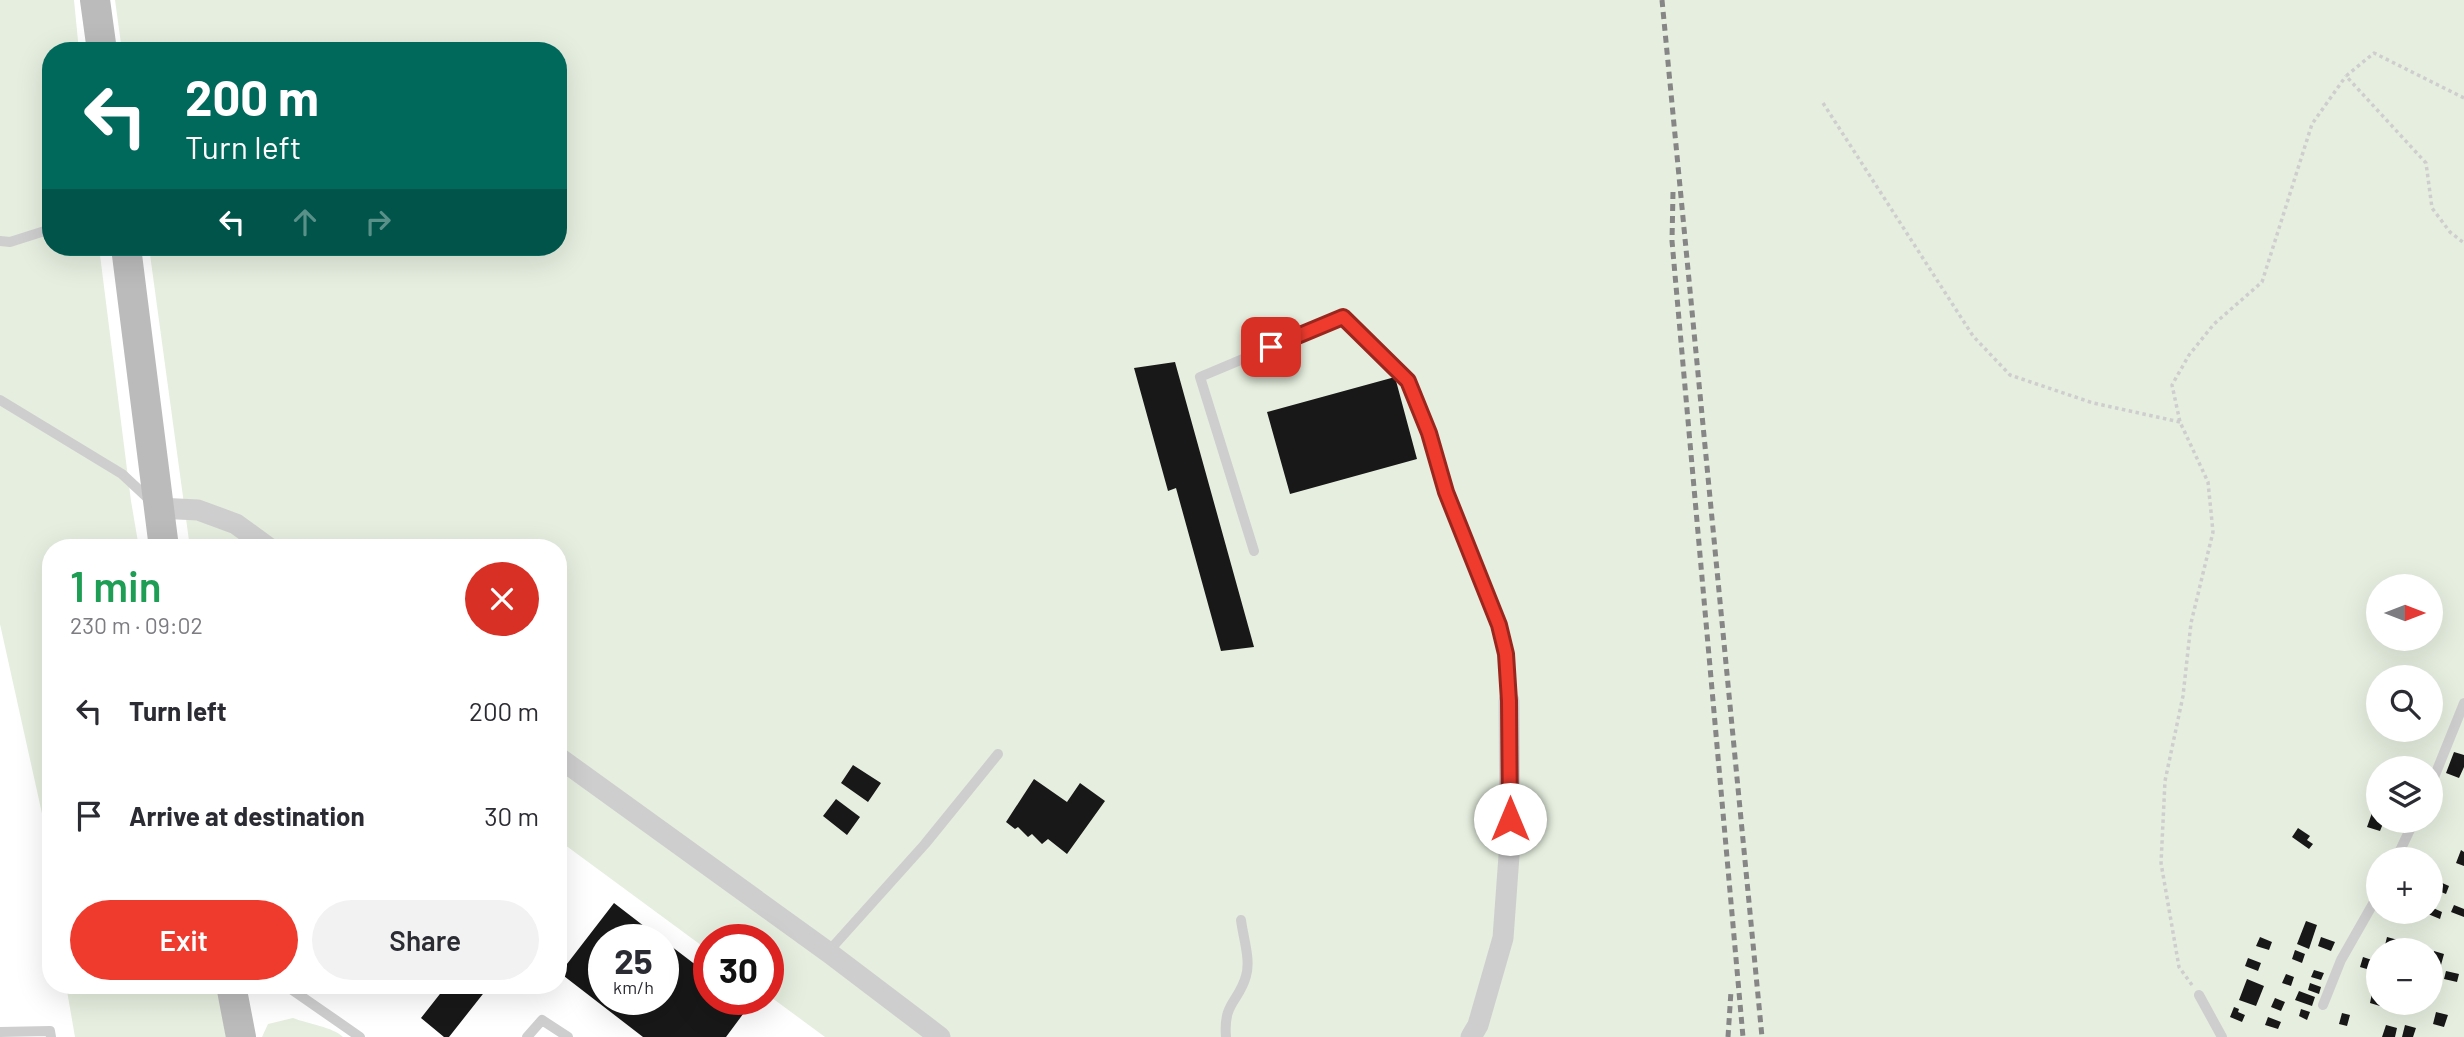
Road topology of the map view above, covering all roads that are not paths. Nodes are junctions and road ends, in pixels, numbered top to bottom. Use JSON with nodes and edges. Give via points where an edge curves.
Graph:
{"nodes":[{"id":1,"x":95,"y":0,"type":"edge"},
{"id":2,"x":101,"y":42,"type":"edge"},
{"id":3,"x":42,"y":232,"type":"edge"},
{"id":4,"x":0,"y":241,"type":"edge"},
{"id":5,"x":127,"y":256,"type":"edge"},
{"id":6,"x":0,"y":400,"type":"edge"},
{"id":7,"x":158,"y":508,"type":"junction"},
{"id":8,"x":163,"y":539,"type":"edge"},
{"id":9,"x":257,"y":539,"type":"edge"},
{"id":10,"x":1254,"y":551,"type":"dead end"},
{"id":11,"x":1509,"y":701,"type":"joint"},
{"id":12,"x":2464,"y":703,"type":"edge"},
{"id":13,"x":998,"y":754,"type":"dead end"},
{"id":14,"x":2443,"y":756,"type":"edge"},
{"id":15,"x":567,"y":764,"type":"edge"},
{"id":16,"x":2366,"y":916,"type":"edge"},
{"id":17,"x":1241,"y":920,"type":"dead end"},
{"id":18,"x":828,"y":952,"type":"junction"},
{"id":19,"x":233,"y":994,"type":"edge"},
{"id":20,"x":298,"y":994,"type":"edge"},
{"id":21,"x":2199,"y":995,"type":"road end"},
{"id":22,"x":2323,"y":1005,"type":"dead end"},
{"id":23,"x":0,"y":1032,"type":"edge"},
{"id":24,"x":51,"y":1037,"type":"edge"},
{"id":25,"x":241,"y":1037,"type":"edge"},
{"id":26,"x":360,"y":1037,"type":"edge"},
{"id":27,"x":527,"y":1037,"type":"edge"},
{"id":28,"x":568,"y":1037,"type":"edge"},
{"id":29,"x":940,"y":1037,"type":"edge"},
{"id":30,"x":1226,"y":1037,"type":"edge"},
{"id":31,"x":1471,"y":1037,"type":"edge"},
{"id":32,"x":2222,"y":1037,"type":"edge"}],
"edges":[{"from":1,"to":2,"type":"main road"},
{"from":3,"to":4,"type":"lane"},
{"from":5,"to":7,"type":"main road"},
{"from":6,"to":7,"type":"lane","via":[[122,474]]},
{"from":7,"to":8,"type":"main road"},
{"from":7,"to":9,"type":"street","via":[[198,510],[236,524]]},
{"from":10,"to":11,"type":"lane","via":[[1200,377],[1343,317],[1408,381],[1499,625]]},
{"from":11,"to":31,"type":"street","via":[[1510,842],[1503,938]]},
{"from":12,"to":14,"type":"lane"},
{"from":13,"to":18,"type":"lane","via":[[926,844]]},
{"from":15,"to":18,"type":"street"},
{"from":16,"to":22,"type":"lane"},
{"from":17,"to":30,"type":"lane","via":[[1248,968],[1228,1007]]},
{"from":18,"to":29,"type":"street"},
{"from":19,"to":25,"type":"main road"},
{"from":20,"to":26,"type":"lane"},
{"from":21,"to":32,"type":"lane"},
{"from":23,"to":24,"type":"lane","via":[[50,1031]]},
{"from":27,"to":28,"type":"lane","via":[[542,1020]]}]}
